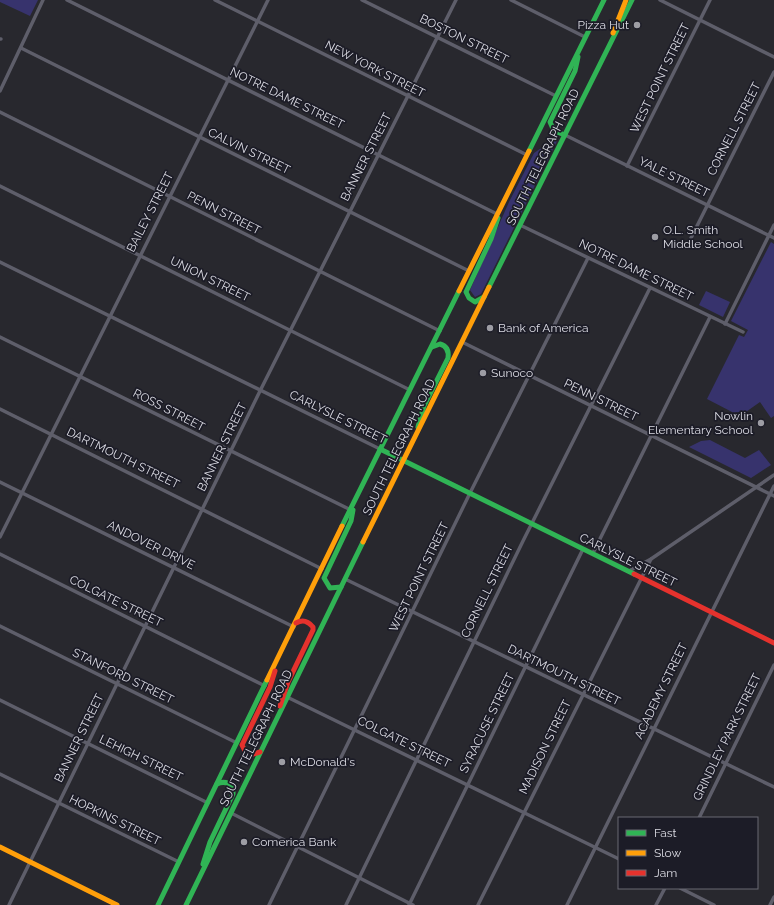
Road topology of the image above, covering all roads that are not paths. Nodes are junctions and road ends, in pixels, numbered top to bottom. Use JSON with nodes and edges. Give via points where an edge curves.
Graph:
{"nodes":[{"id":1,"x":43,"y":0,"type":"edge"},
{"id":2,"x":67,"y":0,"type":"edge"},
{"id":3,"x":215,"y":0,"type":"edge"},
{"id":4,"x":268,"y":0,"type":"edge"},
{"id":5,"x":362,"y":0,"type":"edge"},
{"id":6,"x":456,"y":0,"type":"edge"},
{"id":7,"x":511,"y":0,"type":"edge"},
{"id":8,"x":604,"y":0,"type":"edge"},
{"id":9,"x":626,"y":0,"type":"edge"},
{"id":10,"x":632,"y":0,"type":"edge"},
{"id":11,"x":660,"y":0,"type":"edge"},
{"id":12,"x":710,"y":0,"type":"edge"},
{"id":13,"x":700,"y":20,"type":"junction"},
{"id":14,"x":258,"y":21,"type":"junction"},
{"id":15,"x":437,"y":37,"type":"junction"},
{"id":16,"x":585,"y":37,"type":"junction"},
{"id":17,"x":612,"y":42,"type":"junction"},
{"id":18,"x":21,"y":48,"type":"junction"},
{"id":19,"x":580,"y":49,"type":"junction"},
{"id":20,"x":774,"y":57,"type":"edge"},
{"id":21,"x":774,"y":72,"type":"edge"},
{"id":22,"x":227,"y":80,"type":"junction"},
{"id":23,"x":0,"y":91,"type":"edge"},
{"id":24,"x":408,"y":96,"type":"junction"},
{"id":25,"x":556,"y":96,"type":"junction"},
{"id":26,"x":0,"y":112,"type":"edge"},
{"id":27,"x":565,"y":135,"type":"junction"},
{"id":28,"x":198,"y":137,"type":"junction"},
{"id":29,"x":379,"y":155,"type":"junction"},
{"id":30,"x":527,"y":155,"type":"junction"},
{"id":31,"x":627,"y":166,"type":"junction"},
{"id":32,"x":0,"y":186,"type":"edge"},
{"id":33,"x":169,"y":196,"type":"junction"},
{"id":34,"x":502,"y":205,"type":"junction"},
{"id":35,"x":707,"y":205,"type":"junction"},
{"id":36,"x":350,"y":212,"type":"junction"},
{"id":37,"x":497,"y":214,"type":"junction"},
{"id":38,"x":520,"y":225,"type":"junction"},
{"id":39,"x":774,"y":225,"type":"edge"},
{"id":40,"x":769,"y":235,"type":"junction"},
{"id":41,"x":691,"y":238,"type":"dead end"},
{"id":42,"x":774,"y":238,"type":"edge"},
{"id":43,"x":140,"y":255,"type":"junction"},
{"id":44,"x":588,"y":258,"type":"junction"},
{"id":45,"x":0,"y":262,"type":"edge"},
{"id":46,"x":469,"y":271,"type":"junction"},
{"id":47,"x":320,"y":272,"type":"junction"},
{"id":48,"x":650,"y":288,"type":"junction"},
{"id":49,"x":484,"y":297,"type":"junction"},
{"id":50,"x":110,"y":316,"type":"junction"},
{"id":51,"x":710,"y":317,"type":"junction"},
{"id":52,"x":725,"y":324,"type":"junction"},
{"id":53,"x":290,"y":330,"type":"junction"},
{"id":54,"x":440,"y":331,"type":"junction"},
{"id":55,"x":743,"y":332,"type":"dead end"},
{"id":56,"x":0,"y":336,"type":"edge"},
{"id":57,"x":462,"y":342,"type":"junction"},
{"id":58,"x":432,"y":348,"type":"junction"},
{"id":59,"x":80,"y":376,"type":"junction"},
{"id":60,"x":529,"y":376,"type":"junction"},
{"id":61,"x":260,"y":390,"type":"junction"},
{"id":62,"x":410,"y":390,"type":"junction"},
{"id":63,"x":591,"y":406,"type":"junction"},
{"id":64,"x":0,"y":409,"type":"edge"},
{"id":65,"x":417,"y":432,"type":"junction"},
{"id":66,"x":51,"y":434,"type":"junction"},
{"id":67,"x":651,"y":436,"type":"junction"},
{"id":68,"x":380,"y":449,"type":"junction"},
{"id":69,"x":230,"y":452,"type":"junction"},
{"id":70,"x":403,"y":460,"type":"junction"},
{"id":71,"x":774,"y":475,"type":"edge"},
{"id":72,"x":0,"y":482,"type":"edge"},
{"id":73,"x":774,"y":486,"type":"edge"},
{"id":74,"x":755,"y":487,"type":"junction"},
{"id":75,"x":22,"y":493,"type":"junction"},
{"id":76,"x":470,"y":493,"type":"junction"},
{"id":77,"x":770,"y":494,"type":"junction"},
{"id":78,"x":774,"y":496,"type":"edge"},
{"id":79,"x":354,"y":503,"type":"junction"},
{"id":80,"x":202,"y":509,"type":"junction"},
{"id":81,"x":351,"y":510,"type":"junction"},
{"id":82,"x":532,"y":524,"type":"junction"},
{"id":83,"x":0,"y":537,"type":"edge"},
{"id":84,"x":583,"y":549,"type":"junction"},
{"id":85,"x":593,"y":553,"type":"junction"},
{"id":86,"x":0,"y":554,"type":"edge"},
{"id":87,"x":651,"y":559,"type":"junction"},
{"id":88,"x":174,"y":567,"type":"junction"},
{"id":89,"x":322,"y":569,"type":"junction"},
{"id":90,"x":629,"y":571,"type":"junction"},
{"id":91,"x":641,"y":577,"type":"junction"},
{"id":92,"x":345,"y":579,"type":"junction"},
{"id":93,"x":341,"y":587,"type":"junction"},
{"id":94,"x":413,"y":612,"type":"junction"},
{"id":95,"x":711,"y":612,"type":"junction"},
{"id":96,"x":295,"y":625,"type":"junction"},
{"id":97,"x":0,"y":626,"type":"edge"},
{"id":98,"x":145,"y":626,"type":"junction"},
{"id":99,"x":473,"y":642,"type":"junction"},
{"id":100,"x":774,"y":643,"type":"edge"},
{"id":101,"x":277,"y":661,"type":"junction"},
{"id":102,"x":774,"y":665,"type":"edge"},
{"id":103,"x":525,"y":667,"type":"junction"},
{"id":104,"x":117,"y":684,"type":"junction"},
{"id":105,"x":265,"y":686,"type":"junction"},
{"id":106,"x":582,"y":694,"type":"junction"},
{"id":107,"x":287,"y":697,"type":"junction"},
{"id":108,"x":0,"y":700,"type":"edge"},
{"id":109,"x":278,"y":716,"type":"junction"},
{"id":110,"x":653,"y":729,"type":"junction"},
{"id":111,"x":355,"y":730,"type":"junction"},
{"id":112,"x":88,"y":743,"type":"junction"},
{"id":113,"x":237,"y":743,"type":"junction"},
{"id":114,"x":260,"y":752,"type":"junction"},
{"id":115,"x":416,"y":760,"type":"junction"},
{"id":116,"x":726,"y":764,"type":"junction"},
{"id":117,"x":0,"y":774,"type":"edge"},
{"id":118,"x":217,"y":784,"type":"junction"},
{"id":119,"x":468,"y":785,"type":"junction"},
{"id":120,"x":774,"y":787,"type":"edge"},
{"id":121,"x":59,"y":803,"type":"junction"},
{"id":122,"x":208,"y":803,"type":"junction"},
{"id":123,"x":524,"y":812,"type":"junction"},
{"id":124,"x":230,"y":813,"type":"junction"},
{"id":125,"x":700,"y":817,"type":"edge"},
{"id":126,"x":297,"y":846,"type":"junction"},
{"id":127,"x":0,"y":847,"type":"edge"},
{"id":128,"x":595,"y":847,"type":"junction"},
{"id":129,"x":618,"y":858,"type":"edge"},
{"id":130,"x":30,"y":862,"type":"junction"},
{"id":131,"x":179,"y":862,"type":"junction"},
{"id":132,"x":199,"y":876,"type":"junction"},
{"id":133,"x":359,"y":878,"type":"junction"},
{"id":134,"x":664,"y":889,"type":"edge"},
{"id":135,"x":682,"y":889,"type":"edge"},
{"id":136,"x":774,"y":897,"type":"edge"},
{"id":137,"x":410,"y":904,"type":"edge"},
{"id":138,"x":9,"y":905,"type":"edge"},
{"id":139,"x":116,"y":905,"type":"edge"},
{"id":140,"x":158,"y":905,"type":"edge"},
{"id":141,"x":186,"y":905,"type":"edge"},
{"id":142,"x":269,"y":905,"type":"edge"},
{"id":143,"x":346,"y":905,"type":"edge"},
{"id":144,"x":478,"y":905,"type":"edge"},
{"id":145,"x":566,"y":905,"type":"edge"},
{"id":146,"x":656,"y":905,"type":"edge"},
{"id":147,"x":714,"y":905,"type":"edge"},
{"id":148,"x":770,"y":905,"type":"edge"}],
"edges":[{"from":1,"to":18,"type":"street"},
{"from":2,"to":22,"type":"street","name":"NOTRE DAME STREET"},
{"from":3,"to":14,"type":"street","name":"NEW YORK STREET"},
{"from":4,"to":14,"type":"street","name":"BAILEY STREET"},
{"from":5,"to":15,"type":"street","name":"BOSTON STREET"},
{"from":6,"to":15,"type":"street","name":"BANNER STREET"},
{"from":7,"to":16,"type":"street"},
{"from":8,"to":16,"type":"main road","name":"SOUTH TELEGRAPH ROAD"},
{"from":9,"to":17,"type":"main road","via":[[614,26]]},
{"from":10,"to":17,"type":"main road","name":"SOUTH TELEGRAPH ROAD"},
{"from":11,"to":13,"type":"street"},
{"from":12,"to":13,"type":"street","name":"WEST POINT STREET"},
{"from":13,"to":20,"type":"street"},
{"from":13,"to":31,"type":"street","name":"WEST POINT STREET"},
{"from":14,"to":22,"type":"street","name":"BAILEY STREET"},
{"from":14,"to":24,"type":"street","name":"NEW YORK STREET"},
{"from":15,"to":24,"type":"street","name":"BANNER STREET"},
{"from":15,"to":25,"type":"street","name":"BOSTON STREET"},
{"from":16,"to":19,"type":"main road","name":"SOUTH TELEGRAPH ROAD"},
{"from":17,"to":27,"type":"main road","name":"SOUTH TELEGRAPH ROAD"},
{"from":18,"to":23,"type":"street"},
{"from":18,"to":28,"type":"street","name":"CALVIN STREET"},
{"from":19,"to":25,"type":"main road","name":"SOUTH TELEGRAPH ROAD"},
{"from":19,"to":27,"type":"main road","via":[[575,71],[550,122],[554,131]]},
{"from":21,"to":35,"type":"street","name":"CORNELL STREET"},
{"from":22,"to":28,"type":"street","name":"BAILEY STREET"},
{"from":22,"to":29,"type":"street","name":"NOTRE DAME STREET"},
{"from":24,"to":29,"type":"street","name":"BANNER STREET"},
{"from":24,"to":30,"type":"street","name":"NEW YORK STREET"},
{"from":25,"to":30,"type":"main road","name":"SOUTH TELEGRAPH ROAD"},
{"from":26,"to":33,"type":"street","name":"PENN STREET"},
{"from":27,"to":31,"type":"street","name":"YALE STREET"},
{"from":27,"to":38,"type":"main road","name":"SOUTH TELEGRAPH ROAD"},
{"from":28,"to":33,"type":"street","name":"BAILEY STREET"},
{"from":28,"to":36,"type":"street","name":"CALVIN STREET"},
{"from":29,"to":36,"type":"street","name":"BANNER STREET"},
{"from":29,"to":37,"type":"street","name":"NOTRE DAME STREET"},
{"from":30,"to":34,"type":"main road","name":"SOUTH TELEGRAPH ROAD"},
{"from":31,"to":35,"type":"street","name":"YALE STREET"},
{"from":32,"to":43,"type":"street","name":"UNION STREET"},
{"from":33,"to":43,"type":"street","name":"BAILEY STREET"},
{"from":33,"to":47,"type":"street","name":"PENN STREET"},
{"from":34,"to":37,"type":"main road","name":"SOUTH TELEGRAPH ROAD"},
{"from":34,"to":49,"type":"main road","via":[[491,239],[466,292],[475,302]]},
{"from":35,"to":40,"type":"street","name":"YALE STREET"},
{"from":35,"to":41,"type":"street","name":"CORNELL STREET"},
{"from":36,"to":46,"type":"street","name":"CALVIN STREET"},
{"from":36,"to":47,"type":"street","name":"BANNER STREET"},
{"from":37,"to":46,"type":"main road","name":"SOUTH TELEGRAPH ROAD"},
{"from":38,"to":44,"type":"street","name":"NOTRE DAME STREET"},
{"from":38,"to":49,"type":"main road","name":"SOUTH TELEGRAPH ROAD"},
{"from":39,"to":40,"type":"street"},
{"from":40,"to":42,"type":"street","name":"YALE STREET"},
{"from":40,"to":52,"type":"street"},
{"from":43,"to":50,"type":"street","name":"BAILEY STREET"},
{"from":43,"to":53,"type":"street","name":"UNION STREET"},
{"from":44,"to":48,"type":"street","name":"NOTRE DAME STREET"},
{"from":44,"to":60,"type":"street","name":"WEST POINT STREET"},
{"from":45,"to":50,"type":"street","name":"CARLYSLE STREET"},
{"from":46,"to":54,"type":"main road","name":"SOUTH TELEGRAPH ROAD"},
{"from":47,"to":53,"type":"street","name":"BANNER STREET"},
{"from":47,"to":54,"type":"street","name":"PENN STREET"},
{"from":48,"to":51,"type":"street","name":"NOTRE DAME STREET"},
{"from":48,"to":63,"type":"street","name":"CORNELL STREET"},
{"from":49,"to":57,"type":"main road","name":"SOUTH TELEGRAPH ROAD"},
{"from":50,"to":59,"type":"street","name":"BAILEY STREET"},
{"from":50,"to":61,"type":"street","name":"CARLYSLE STREET"},
{"from":51,"to":52,"type":"street","name":"NOTRE DAME STREET"},
{"from":51,"to":67,"type":"street"},
{"from":52,"to":55,"type":"street","name":"NOTRE DAME STREET"},
{"from":53,"to":61,"type":"street","name":"BANNER STREET"},
{"from":53,"to":62,"type":"street","name":"UNION STREET"},
{"from":54,"to":58,"type":"main road","name":"SOUTH TELEGRAPH ROAD"},
{"from":56,"to":59,"type":"street","name":"ROSS STREET"},
{"from":57,"to":60,"type":"street","name":"PENN STREET"},
{"from":57,"to":65,"type":"main road","name":"SOUTH TELEGRAPH ROAD"},
{"from":58,"to":62,"type":"main road","name":"SOUTH TELEGRAPH ROAD"},
{"from":58,"to":65,"type":"main road","via":[[440,344],[446,347],[449,352],[448,358],[424,406]]},
{"from":59,"to":66,"type":"street","name":"BAILEY STREET"},
{"from":59,"to":69,"type":"street","name":"ROSS STREET"},
{"from":60,"to":63,"type":"street","name":"PENN STREET"},
{"from":60,"to":76,"type":"street","name":"WEST POINT STREET"},
{"from":61,"to":68,"type":"street","name":"CARLYSLE STREET"},
{"from":61,"to":69,"type":"street","name":"BANNER STREET"},
{"from":62,"to":68,"type":"main road","name":"SOUTH TELEGRAPH ROAD"},
{"from":63,"to":67,"type":"street","name":"PENN STREET"},
{"from":63,"to":82,"type":"street","name":"CORNELL STREET"},
{"from":64,"to":66,"type":"street","name":"DARTMOUTH STREET"},
{"from":65,"to":70,"type":"main road","name":"SOUTH TELEGRAPH ROAD"},
{"from":66,"to":75,"type":"street","name":"BAILEY STREET"},
{"from":66,"to":80,"type":"street","name":"DARTMOUTH STREET"},
{"from":67,"to":74,"type":"street","name":"PENN STREET"},
{"from":67,"to":85,"type":"street"},
{"from":68,"to":70,"type":"main road","name":"CARLYSLE STREET"},
{"from":68,"to":79,"type":"main road","name":"SOUTH TELEGRAPH ROAD"},
{"from":69,"to":80,"type":"street","name":"BANNER STREET"},
{"from":69,"to":81,"type":"street","name":"ROSS STREET"},
{"from":70,"to":76,"type":"main road","name":"CARLYSLE STREET"},
{"from":70,"to":92,"type":"main road","name":"SOUTH TELEGRAPH ROAD"},
{"from":71,"to":74,"type":"street"},
{"from":72,"to":75,"type":"street","name":"ANDOVER DRIVE"},
{"from":73,"to":77,"type":"street","name":"ACADEMY STREET"},
{"from":74,"to":77,"type":"street","name":"PENN STREET"},
{"from":74,"to":87,"type":"street"},
{"from":75,"to":83,"type":"street","name":"BAILEY STREET"},
{"from":75,"to":88,"type":"street","name":"ANDOVER DRIVE"},
{"from":76,"to":82,"type":"main road","name":"CARLYSLE STREET"},
{"from":76,"to":94,"type":"street","name":"WEST POINT STREET"},
{"from":77,"to":78,"type":"street","name":"PENN STREET"},
{"from":77,"to":95,"type":"street","name":"ACADEMY STREET"},
{"from":79,"to":81,"type":"main road","name":"SOUTH TELEGRAPH ROAD"},
{"from":79,"to":93,"type":"main road","via":[[351,521],[324,578],[330,588]]},
{"from":80,"to":88,"type":"street","name":"BANNER STREET"},
{"from":80,"to":89,"type":"street","name":"DARTMOUTH STREET"},
{"from":81,"to":89,"type":"main road","name":"SOUTH TELEGRAPH ROAD"},
{"from":82,"to":84,"type":"main road","name":"CARLYSLE STREET"},
{"from":82,"to":99,"type":"street","name":"CORNELL STREET"},
{"from":84,"to":85,"type":"main road","name":"CARLYSLE STREET"},
{"from":84,"to":103,"type":"street","name":"SYRACUSE STREET"},
{"from":85,"to":90,"type":"main road","name":"CARLYSLE STREET"},
{"from":86,"to":98,"type":"street","name":"COLGATE STREET"},
{"from":87,"to":90,"type":"street"},
{"from":87,"to":91,"type":"street","name":"MADISON STREET"},
{"from":88,"to":96,"type":"street","name":"ANDOVER DRIVE"},
{"from":88,"to":98,"type":"street","name":"BANNER STREET"},
{"from":89,"to":96,"type":"main road","name":"SOUTH TELEGRAPH ROAD"},
{"from":90,"to":91,"type":"main road","name":"CARLYSLE STREET"},
{"from":91,"to":95,"type":"main road","name":"CARLYSLE STREET"},
{"from":91,"to":106,"type":"street","name":"MADISON STREET"},
{"from":92,"to":93,"type":"main road","name":"SOUTH TELEGRAPH ROAD"},
{"from":92,"to":94,"type":"street","name":"DARTMOUTH STREET"},
{"from":93,"to":107,"type":"main road","name":"SOUTH TELEGRAPH ROAD"},
{"from":94,"to":99,"type":"street","name":"DARTMOUTH STREET"},
{"from":94,"to":111,"type":"street","name":"WEST POINT STREET"},
{"from":95,"to":100,"type":"main road","name":"CARLYSLE STREET"},
{"from":95,"to":110,"type":"street","name":"ACADEMY STREET"},
{"from":96,"to":101,"type":"main road","name":"SOUTH TELEGRAPH ROAD"},
{"from":96,"to":109,"type":"main road","via":[[303,621],[308,622],[313,630],[288,682]]},
{"from":97,"to":104,"type":"street","name":"STANFORD STREET"},
{"from":98,"to":104,"type":"street","name":"BANNER STREET"},
{"from":98,"to":105,"type":"street","name":"COLGATE STREET"},
{"from":99,"to":103,"type":"street","name":"DARTMOUTH STREET"},
{"from":99,"to":115,"type":"street","name":"CORNELL STREET"},
{"from":101,"to":105,"type":"main road","name":"SOUTH TELEGRAPH ROAD"},
{"from":101,"to":114,"type":"main road","via":[[270,687],[242,746],[250,755]]},
{"from":102,"to":116,"type":"street","name":"GRINDLEY PARK STREET"},
{"from":103,"to":106,"type":"street","name":"DARTMOUTH STREET"},
{"from":103,"to":119,"type":"street","name":"SYRACUSE STREET"},
{"from":104,"to":112,"type":"street","name":"BANNER STREET"},
{"from":104,"to":113,"type":"street","name":"STANFORD STREET"},
{"from":105,"to":113,"type":"main road","name":"SOUTH TELEGRAPH ROAD"},
{"from":106,"to":110,"type":"street","name":"DARTMOUTH STREET"},
{"from":106,"to":123,"type":"street","name":"MADISON STREET"},
{"from":107,"to":109,"type":"main road","name":"SOUTH TELEGRAPH ROAD"},
{"from":107,"to":111,"type":"street","name":"COLGATE STREET"},
{"from":108,"to":112,"type":"street","name":"LEHIGH STREET"},
{"from":109,"to":114,"type":"main road","name":"SOUTH TELEGRAPH ROAD"},
{"from":110,"to":116,"type":"street","name":"DARTMOUTH STREET"},
{"from":110,"to":128,"type":"street","name":"ACADEMY STREET"},
{"from":111,"to":115,"type":"street","name":"COLGATE STREET"},
{"from":111,"to":126,"type":"street","name":"WEST POINT STREET"},
{"from":112,"to":121,"type":"street","name":"BANNER STREET"},
{"from":112,"to":122,"type":"street","name":"LEHIGH STREET"},
{"from":113,"to":118,"type":"main road","name":"SOUTH TELEGRAPH ROAD"},
{"from":114,"to":124,"type":"main road","name":"SOUTH TELEGRAPH ROAD"},
{"from":115,"to":119,"type":"street","name":"COLGATE STREET"},
{"from":115,"to":133,"type":"street","name":"CORNELL STREET"},
{"from":116,"to":120,"type":"street","name":"DARTMOUTH STREET"},
{"from":116,"to":125,"type":"street","name":"GRINDLEY PARK STREET"},
{"from":117,"to":121,"type":"street","name":"HOPKINS STREET"},
{"from":118,"to":122,"type":"main road","name":"SOUTH TELEGRAPH ROAD"},
{"from":118,"to":132,"type":"main road","via":[[229,783],[234,794],[208,848]]},
{"from":119,"to":123,"type":"street","name":"COLGATE STREET"},
{"from":119,"to":137,"type":"street","name":"SYRACUSE STREET"},
{"from":121,"to":130,"type":"street","name":"BANNER STREET"},
{"from":121,"to":131,"type":"street","name":"HOPKINS STREET"},
{"from":122,"to":131,"type":"main road","name":"SOUTH TELEGRAPH ROAD"},
{"from":123,"to":128,"type":"street","name":"COLGATE STREET"},
{"from":123,"to":144,"type":"street","name":"MADISON STREET"},
{"from":124,"to":126,"type":"street"},
{"from":124,"to":132,"type":"main road","name":"SOUTH TELEGRAPH ROAD"},
{"from":126,"to":133,"type":"street"},
{"from":126,"to":142,"type":"street","name":"WEST POINT STREET"},
{"from":127,"to":130,"type":"main road"},
{"from":128,"to":129,"type":"street","name":"COLGATE STREET"},
{"from":128,"to":145,"type":"street","name":"ACADEMY STREET"},
{"from":130,"to":138,"type":"street","name":"BANNER STREET"},
{"from":130,"to":139,"type":"main road"},
{"from":131,"to":140,"type":"main road","name":"SOUTH TELEGRAPH ROAD"},
{"from":132,"to":141,"type":"main road","name":"SOUTH TELEGRAPH ROAD"},
{"from":133,"to":137,"type":"street"},
{"from":133,"to":143,"type":"street","name":"CORNELL STREET"},
{"from":134,"to":146,"type":"street"},
{"from":135,"to":147,"type":"street"},
{"from":136,"to":148,"type":"street"}]}
